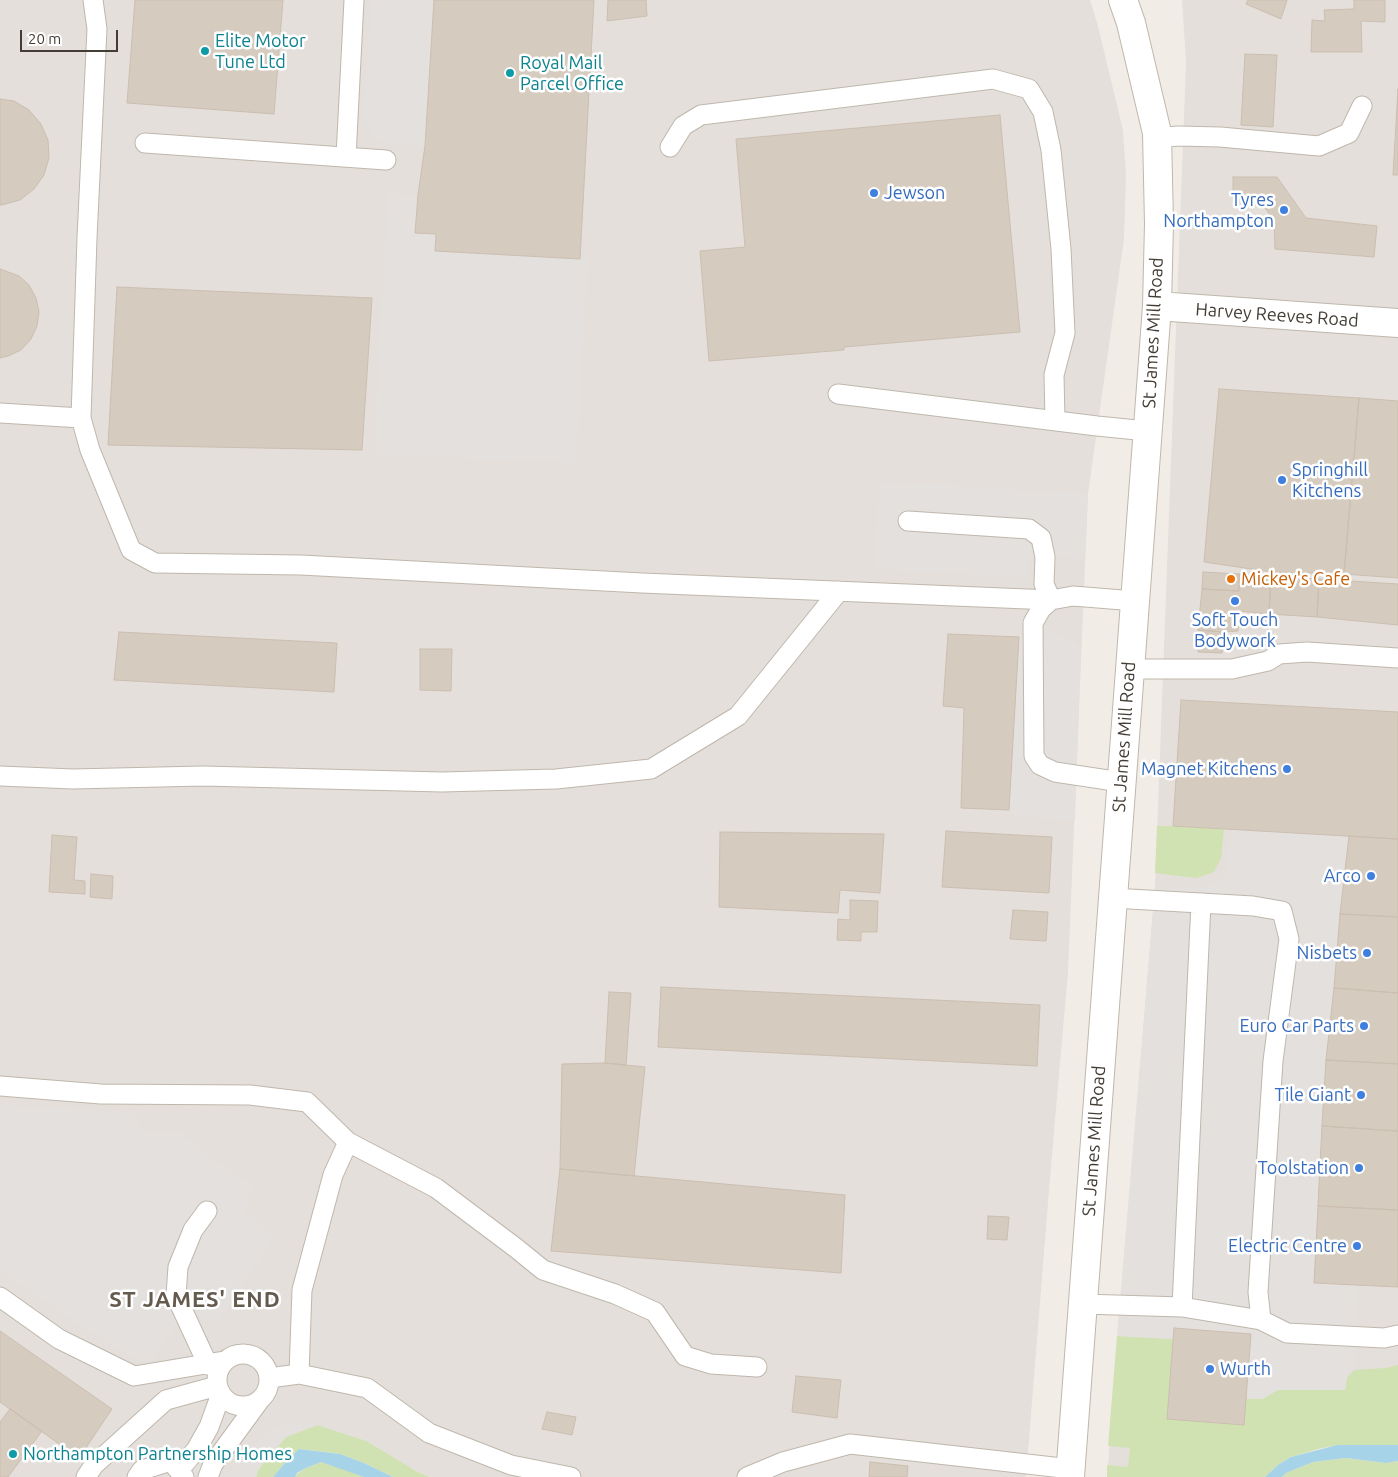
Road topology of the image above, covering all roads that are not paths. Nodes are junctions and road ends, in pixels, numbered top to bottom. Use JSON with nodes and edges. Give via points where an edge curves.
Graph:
{"nodes":[{"id":1,"x":93,"y":0,"type":"edge"},
{"id":2,"x":354,"y":0,"type":"edge"},
{"id":3,"x":1123,"y":0,"type":"edge"},
{"id":4,"x":1362,"y":106,"type":"dead end"},
{"id":5,"x":1157,"y":138,"type":"junction"},
{"id":6,"x":145,"y":143,"type":"dead end"},
{"id":7,"x":670,"y":147,"type":"dead end"},
{"id":8,"x":346,"y":157,"type":"junction"},
{"id":9,"x":386,"y":160,"type":"dead end"},
{"id":10,"x":1157,"y":306,"type":"junction"},
{"id":11,"x":1398,"y":323,"type":"edge"},
{"id":12,"x":838,"y":394,"type":"dead end"},
{"id":13,"x":0,"y":413,"type":"edge"},
{"id":14,"x":81,"y":418,"type":"junction"},
{"id":15,"x":1055,"y":421,"type":"junction"},
{"id":16,"x":1147,"y":431,"type":"junction"},
{"id":17,"x":908,"y":521,"type":"dead end"},
{"id":18,"x":839,"y":591,"type":"junction"},
{"id":19,"x":1051,"y":600,"type":"junction"},
{"id":20,"x":1135,"y":601,"type":"junction"},
{"id":21,"x":1398,"y":658,"type":"edge"},
{"id":22,"x":1129,"y":669,"type":"junction"},
{"id":23,"x":0,"y":776,"type":"edge"},
{"id":24,"x":1121,"y":782,"type":"junction"},
{"id":25,"x":1112,"y":898,"type":"junction"},
{"id":26,"x":1202,"y":903,"type":"junction"},
{"id":27,"x":0,"y":1086,"type":"edge"},
{"id":28,"x":348,"y":1142,"type":"junction"},
{"id":29,"x":207,"y":1211,"type":"dead end"},
{"id":30,"x":0,"y":1297,"type":"edge"},
{"id":31,"x":1082,"y":1304,"type":"junction"},
{"id":32,"x":1182,"y":1307,"type":"junction"},
{"id":33,"x":1260,"y":1320,"type":"junction"},
{"id":34,"x":1398,"y":1335,"type":"edge"},
{"id":35,"x":216,"y":1363,"type":"junction"},
{"id":36,"x":757,"y":1367,"type":"dead end"},
{"id":37,"x":299,"y":1374,"type":"junction"},
{"id":38,"x":269,"y":1378,"type":"junction"},
{"id":39,"x":219,"y":1390,"type":"junction"},
{"id":40,"x":259,"y":1401,"type":"junction"},
{"id":41,"x":1070,"y":1473,"type":"edge"},
{"id":42,"x":181,"y":1474,"type":"edge"},
{"id":43,"x":86,"y":1477,"type":"edge"},
{"id":44,"x":137,"y":1477,"type":"edge"},
{"id":45,"x":208,"y":1477,"type":"edge"},
{"id":46,"x":571,"y":1477,"type":"edge"},
{"id":47,"x":747,"y":1477,"type":"edge"}],
"edges":[{"from":1,"to":14,"type":"lane","via":[[97,29]]},
{"from":2,"to":8,"type":"lane"},
{"from":3,"to":5,"type":"street","name":"St James Mill Road"},
{"from":4,"to":5,"type":"lane","via":[[1349,133],[1319,146],[1220,137]]},
{"from":5,"to":10,"type":"street","name":"St James Mill Road"},
{"from":6,"to":8,"type":"lane"},
{"from":7,"to":15,"type":"lane","via":[[683,126],[701,116],[993,78],[1028,89],[1043,112],[1051,150],[1061,249],[1065,333],[1054,375]]},
{"from":8,"to":9,"type":"lane"},
{"from":10,"to":11,"type":"street","name":"Harvey Reeves Road"},
{"from":10,"to":16,"type":"street","name":"St James Mill Road"},
{"from":12,"to":15,"type":"lane"},
{"from":13,"to":14,"type":"lane"},
{"from":14,"to":18,"type":"lane","via":[[90,450],[131,550],[155,563],[301,565]]},
{"from":15,"to":16,"type":"lane"},
{"from":16,"to":20,"type":"street","name":"St James Mill Road"},
{"from":17,"to":19,"type":"lane","via":[[1029,529],[1041,538],[1045,557],[1044,584]]},
{"from":18,"to":19,"type":"lane"},
{"from":18,"to":23,"type":"lane","via":[[738,716],[651,769],[556,779],[442,782],[203,776],[73,779]]},
{"from":19,"to":20,"type":"lane","via":[[1073,596]]},
{"from":19,"to":24,"type":"lane","via":[[1033,623],[1034,756],[1040,765],[1055,772]]},
{"from":20,"to":22,"type":"street","name":"St James Mill Road"},
{"from":21,"to":22,"type":"lane","via":[[1307,652],[1279,654],[1268,661],[1232,668]]},
{"from":22,"to":24,"type":"street","name":"St James Mill Road"},
{"from":24,"to":25,"type":"street","name":"St James Mill Road"},
{"from":25,"to":26,"type":"lane"},
{"from":25,"to":31,"type":"street","name":"St James Mill Road"},
{"from":26,"to":32,"type":"lane"},
{"from":26,"to":33,"type":"lane","via":[[1282,911],[1288,939],[1273,1061],[1258,1292]]},
{"from":27,"to":28,"type":"lane","via":[[100,1094],[250,1095],[307,1102]]},
{"from":28,"to":36,"type":"lane","via":[[436,1188],[543,1270],[615,1294],[655,1312],[685,1356],[711,1364]]},
{"from":28,"to":37,"type":"lane","via":[[333,1175],[302,1290]]},
{"from":29,"to":35,"type":"lane","via":[[193,1230],[178,1266],[176,1296]]},
{"from":30,"to":35,"type":"lane","via":[[59,1339],[134,1376]]},
{"from":31,"to":32,"type":"lane"},
{"from":31,"to":41,"type":"street","name":"St James Mill Road"},
{"from":32,"to":33,"type":"lane"},
{"from":33,"to":34,"type":"lane","via":[[1287,1333],[1384,1338]]},
{"from":35,"to":38,"type":"lane","via":[[239,1354],[256,1357],[263,1362]]},
{"from":35,"to":39,"type":"lane"},
{"from":37,"to":38,"type":"lane"},
{"from":37,"to":46,"type":"lane","via":[[366,1388],[429,1433],[511,1465]]},
{"from":38,"to":40,"type":"lane","via":[[268,1387]]},
{"from":39,"to":40,"type":"lane","via":[[226,1400],[234,1404],[251,1405]]},
{"from":39,"to":42,"type":"lane","via":[[209,1427]]},
{"from":39,"to":43,"type":"lane","via":[[166,1400],[94,1465]]},
{"from":40,"to":45,"type":"lane","via":[[213,1464]]},
{"from":41,"to":47,"type":"lane","via":[[850,1444],[782,1462]]},
{"from":42,"to":44,"type":"lane","via":[[171,1461],[142,1470]]}]}
